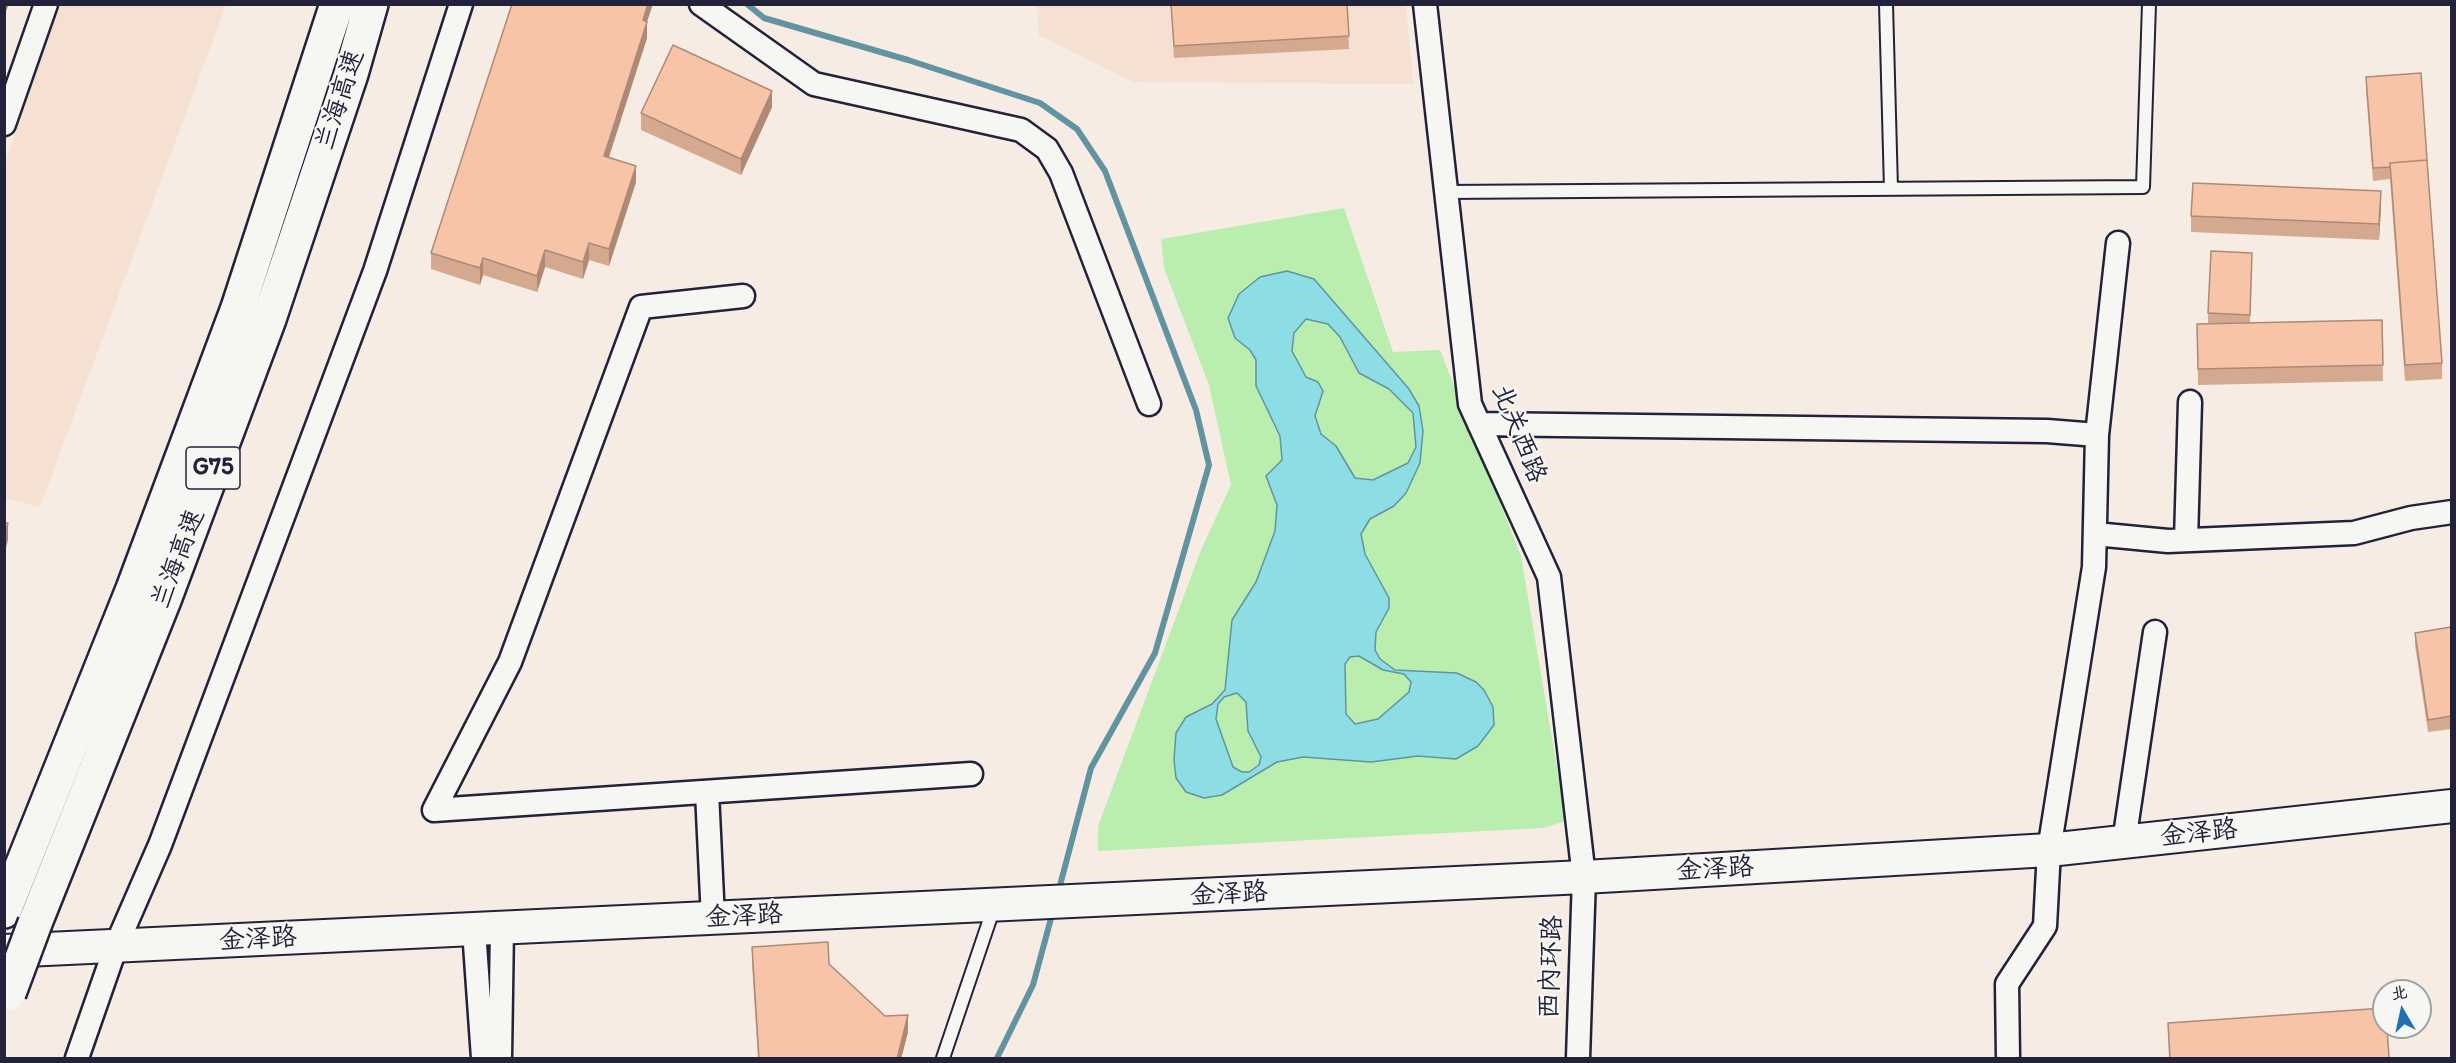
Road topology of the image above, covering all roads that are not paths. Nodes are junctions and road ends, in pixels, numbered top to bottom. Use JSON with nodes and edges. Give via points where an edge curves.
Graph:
{"nodes":[{"id":1,"x":46,"y":4,"type":"edge"},
{"id":2,"x":337,"y":4,"type":"edge"},
{"id":3,"x":371,"y":4,"type":"edge"},
{"id":4,"x":461,"y":4,"type":"edge"},
{"id":5,"x":701,"y":4,"type":"edge"},
{"id":6,"x":1425,"y":4,"type":"edge"},
{"id":7,"x":1886,"y":4,"type":"edge"},
{"id":8,"x":2149,"y":4,"type":"edge"},
{"id":9,"x":4,"y":124,"type":"edge"},
{"id":10,"x":1891,"y":189,"type":"junction"},
{"id":11,"x":1446,"y":192,"type":"junction"},
{"id":12,"x":2118,"y":243,"type":"dead end"},
{"id":13,"x":743,"y":296,"type":"dead end"},
{"id":14,"x":2190,"y":402,"type":"dead end"},
{"id":15,"x":1149,"y":404,"type":"dead end"},
{"id":16,"x":1479,"y":424,"type":"junction"},
{"id":17,"x":2097,"y":435,"type":"junction"},
{"id":18,"x":2451,"y":512,"type":"edge"},
{"id":19,"x":2094,"y":534,"type":"junction"},
{"id":20,"x":2186,"y":540,"type":"junction"},
{"id":21,"x":2156,"y":632,"type":"dead end"},
{"id":22,"x":971,"y":774,"type":"dead end"},
{"id":23,"x":707,"y":792,"type":"junction"},
{"id":24,"x":2451,"y":806,"type":"edge"},
{"id":25,"x":2124,"y":842,"type":"junction"},
{"id":26,"x":2049,"y":850,"type":"junction"},
{"id":27,"x":1584,"y":878,"type":"junction"},
{"id":28,"x":994,"y":906,"type":"junction"},
{"id":29,"x":4,"y":911,"type":"edge"},
{"id":30,"x":713,"y":919,"type":"junction"},
{"id":31,"x":488,"y":929,"type":"junction"},
{"id":32,"x":116,"y":946,"type":"junction"},
{"id":33,"x":4,"y":951,"type":"edge"},
{"id":34,"x":7,"y":999,"type":"edge"},
{"id":35,"x":492,"y":1058,"type":"edge"},
{"id":36,"x":77,"y":1059,"type":"edge"},
{"id":37,"x":943,"y":1059,"type":"edge"},
{"id":38,"x":1578,"y":1059,"type":"edge"},
{"id":39,"x":2008,"y":1059,"type":"edge"}],
"edges":[{"from":1,"to":9,"type":"street"},
{"from":2,"to":29,"type":"highway","name":"兰海高速","number":"G75","via":[[238,309],[133,589]]},
{"from":3,"to":34,"type":"highway","name":"兰海高速","number":"G75","bridge":true,"via":[[269,319],[164,600]]},
{"from":4,"to":32,"type":"street","via":[[371,282],[160,845]]},
{"from":5,"to":15,"type":"street","via":[[814,84],[1020,130],[1047,149],[1061,173]]},
{"from":6,"to":11,"type":"street","name":"北关西路"},
{"from":7,"to":10,"type":"lane"},
{"from":8,"to":10,"type":"lane","via":[[2143,187]]},
{"from":10,"to":11,"type":"lane"},
{"from":11,"to":16,"type":"street","name":"北关西路","via":[[1470,404]]},
{"from":12,"to":17,"type":"street"},
{"from":13,"to":23,"type":"street","via":[[641,307],[510,662],[434,810]]},
{"from":14,"to":20,"type":"street"},
{"from":16,"to":17,"type":"street","via":[[2047,431]]},
{"from":16,"to":27,"type":"street","name":"北关西路","via":[[1550,577]]},
{"from":17,"to":19,"type":"street"},
{"from":18,"to":20,"type":"street","via":[[2354,533]]},
{"from":19,"to":20,"type":"street"},
{"from":19,"to":26,"type":"street","via":[[2094,567]]},
{"from":21,"to":25,"type":"street"},
{"from":22,"to":23,"type":"street"},
{"from":23,"to":30,"type":"street"},
{"from":24,"to":25,"type":"main road","name":"金泽路"},
{"from":25,"to":26,"type":"main road","name":"金泽路"},
{"from":26,"to":27,"type":"main road","name":"金泽路"},
{"from":26,"to":39,"type":"street","via":[[2045,926],[2007,984]]},
{"from":27,"to":28,"type":"main road","name":"金泽路"},
{"from":27,"to":38,"type":"street","name":"西内环路"},
{"from":28,"to":30,"type":"main road","name":"金泽路"},
{"from":28,"to":37,"type":"lane"},
{"from":30,"to":31,"type":"main road","name":"金泽路"},
{"from":31,"to":32,"type":"main road","name":"金泽路"},
{"from":31,"to":35,"type":"street"},
{"from":32,"to":33,"type":"main road","name":"金泽路"},
{"from":32,"to":36,"type":"street"}]}
